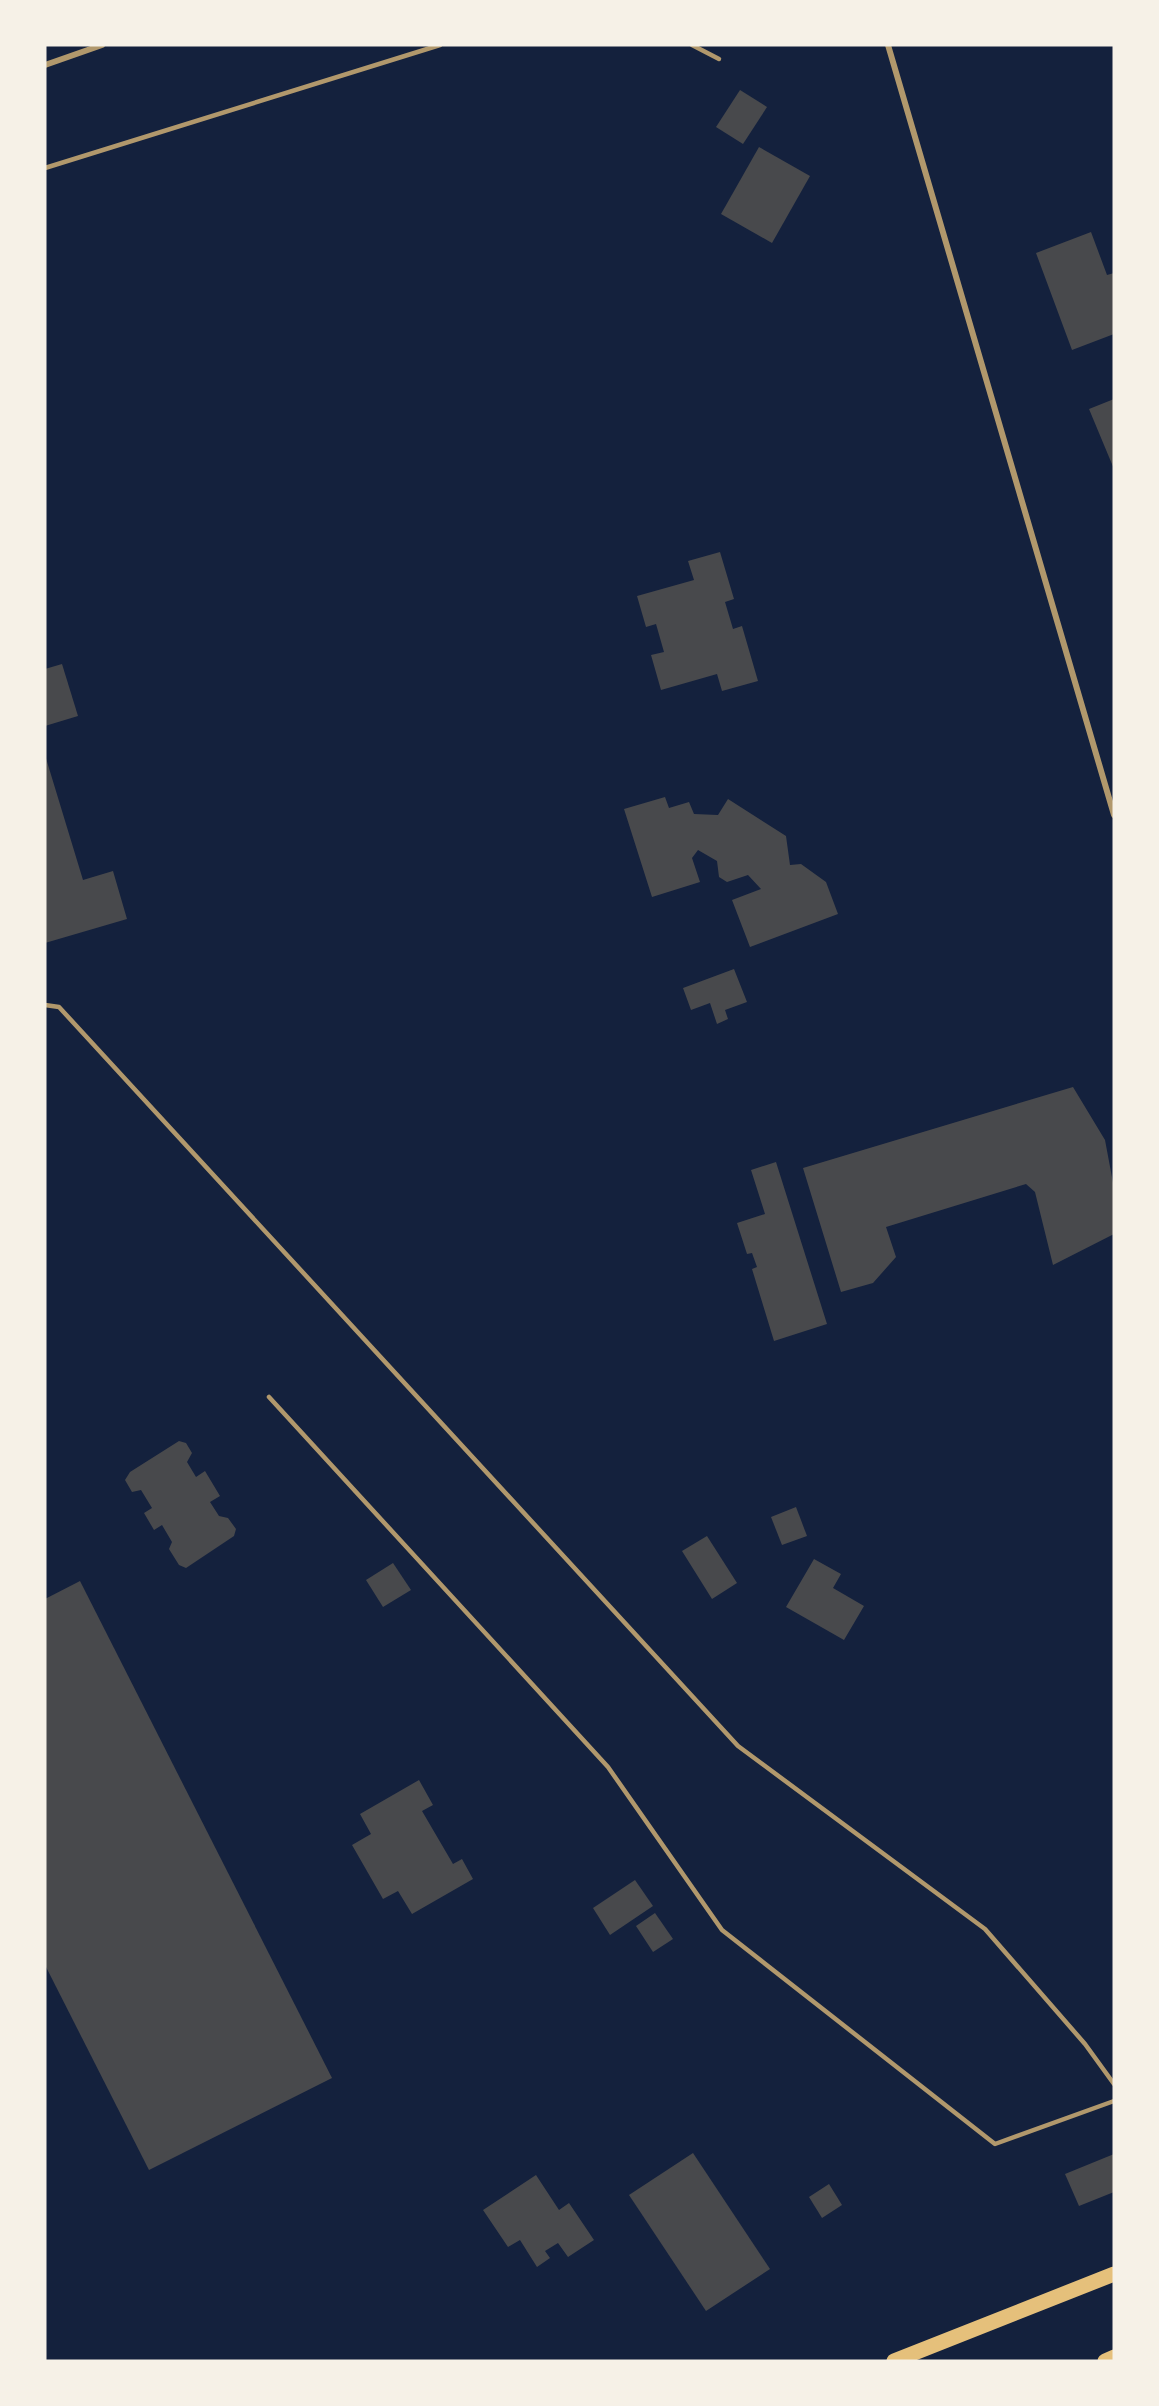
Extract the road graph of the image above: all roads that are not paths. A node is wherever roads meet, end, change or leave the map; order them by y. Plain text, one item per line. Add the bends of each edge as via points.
1 (102, 45) edge
2 (440, 45) edge
3 (692, 45) edge
4 (888, 45) edge
5 (719, 59) dead end
6 (45, 65) edge
7 (45, 168) edge
8 (1114, 815) edge
9 (45, 1005) edge
10 (269, 1397) dead end
11 (1114, 2084) edge
12 (1114, 2101) edge
13 (1114, 2274) edge
14 (1114, 2357) edge
15 (894, 2361) edge
16 (1105, 2361) edge

1 - 6 street
2 - 7 lane
3 - 5 lane
4 - 8 street
9 - 11 lane via 58,1007 738,1746 986,1929 1085,2044
10 - 12 lane via 608,1767 723,1930 995,2144
13 - 15 main road
14 - 16 main road

